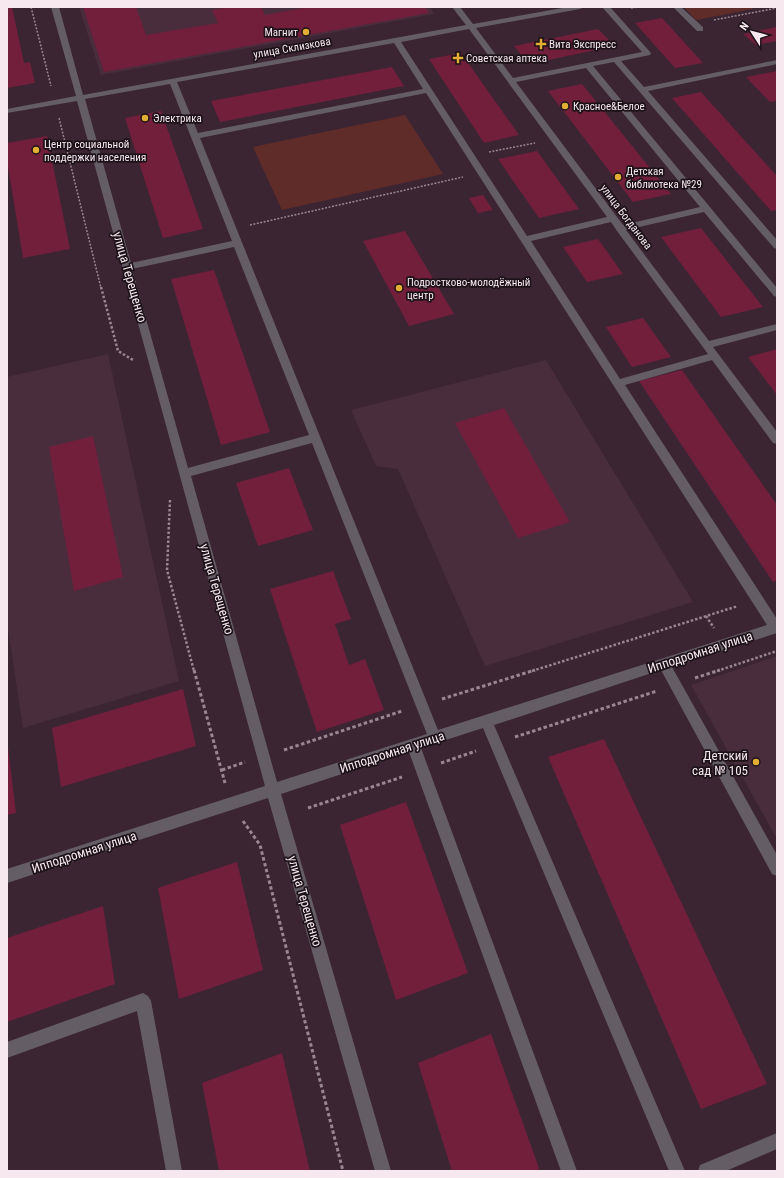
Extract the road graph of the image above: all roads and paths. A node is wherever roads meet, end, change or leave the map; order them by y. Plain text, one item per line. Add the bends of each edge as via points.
1 (31, 7) edge
2 (55, 7) edge
3 (456, 7) edge
4 (577, 7) edge
5 (606, 7) edge
6 (678, 7) edge
7 (759, 7) edge
8 (777, 8) edge
9 (762, 11) junction
10 (697, 26) joint
11 (471, 27) junction
12 (396, 40) junction
13 (616, 59) junction
14 (777, 62) edge
15 (588, 65) junction
16 (173, 81) junction
17 (510, 81) junction
18 (428, 90) junction
19 (642, 90) junction
20 (79, 98) junction
21 (55, 102) junction
22 (7, 111) edge
23 (195, 136) junction
24 (554, 139) junction
25 (471, 155) junction
26 (482, 172) junction
27 (706, 208) junction
28 (613, 219) junction
29 (232, 229) junction
30 (620, 229) junction
31 (525, 239) junction
32 (237, 243) junction
33 (777, 246) edge
34 (127, 267) junction
35 (777, 294) edge
36 (777, 327) edge
37 (707, 345) junction
38 (715, 356) junction
39 (138, 363) dead end
40 (618, 383) junction
41 (315, 438) junction
42 (777, 440) edge
43 (184, 473) junction
44 (170, 499) dead end
45 (757, 600) junction
46 (776, 627) edge
47 (777, 651) edge
48 (664, 664) junction
49 (675, 685) junction
50 (422, 705) junction
51 (486, 721) junction
52 (435, 738) junction
53 (496, 744) junction
54 (413, 745) junction
55 (263, 756) junction
56 (222, 770) junction
57 (422, 770) junction
58 (273, 790) junction
59 (231, 804) junction
60 (308, 808) dead end
61 (777, 870) edge
62 (7, 876) edge
63 (7, 1050) edge
64 (777, 1141) edge
65 (174, 1171) edge
66 (343, 1171) edge
67 (383, 1171) edge
68 (569, 1171) edge
69 (677, 1171) edge
70 (706, 1171) edge

1 - 21 path
2 - 20 street, улица Терещенко
3 - 11 street, улица Богданова
4 - 11 street, улица Склизкова
5 - 13 street via 647,53
6 - 10 street
7 - 9 path
8 - 9 path
9 - 10 path
11 - 12 street, улица Склизкова
11 - 17 street, улица Богданова
12 - 16 street, улица Склизкова
12 - 18 street
13 - 15 street
13 - 19 street
14 - 19 street
15 - 17 street
15 - 27 street
16 - 20 street, улица Склизкова
16 - 23 street
17 - 24 street, улица Богданова
18 - 23 street
18 - 25 street
19 - 33 street
20 - 21 street, улица Склизкова
20 - 34 street, улица Терещенко
21 - 22 street, улица Склизкова
21 - 39 path via 118,350
23 - 29 street
24 - 25 path
24 - 28 street, улица Богданова
25 - 26 street
26 - 29 path
26 - 31 street
27 - 30 street
27 - 35 street
28 - 30 street, улица Богданова
28 - 31 street
29 - 32 street
30 - 37 street, улица Богданова
31 - 40 street
32 - 34 street
32 - 41 street
34 - 43 street, улица Терещенко
36 - 37 street
37 - 38 street, улица Богданова
38 - 40 street
38 - 42 street, улица Богданова
40 - 45 street
41 - 43 street
41 - 50 street
43 - 55 street, улица Терещенко
44 - 56 path via 167,570
45 - 46 street
45 - 50 path
46 - 48 street, Ипподромная улица
47 - 49 path
48 - 49 street
48 - 51 street, Ипподромная улица
49 - 53 path
49 - 61 street
50 - 52 street
50 - 55 path
51 - 52 street, Ипподромная улица
51 - 53 street
52 - 54 street, Ипподромная улица
53 - 57 path
53 - 69 street
54 - 57 street
54 - 58 street, Ипподромная улица
55 - 56 path
55 - 58 street, улица Терещенко
56 - 59 path
57 - 60 path
57 - 68 street
58 - 59 street, Ипподромная улица
58 - 67 street, улица Терещенко
59 - 62 street, Ипподромная улица
59 - 66 path via 260,845
63 - 65 street via 143,1001
64 - 70 street

